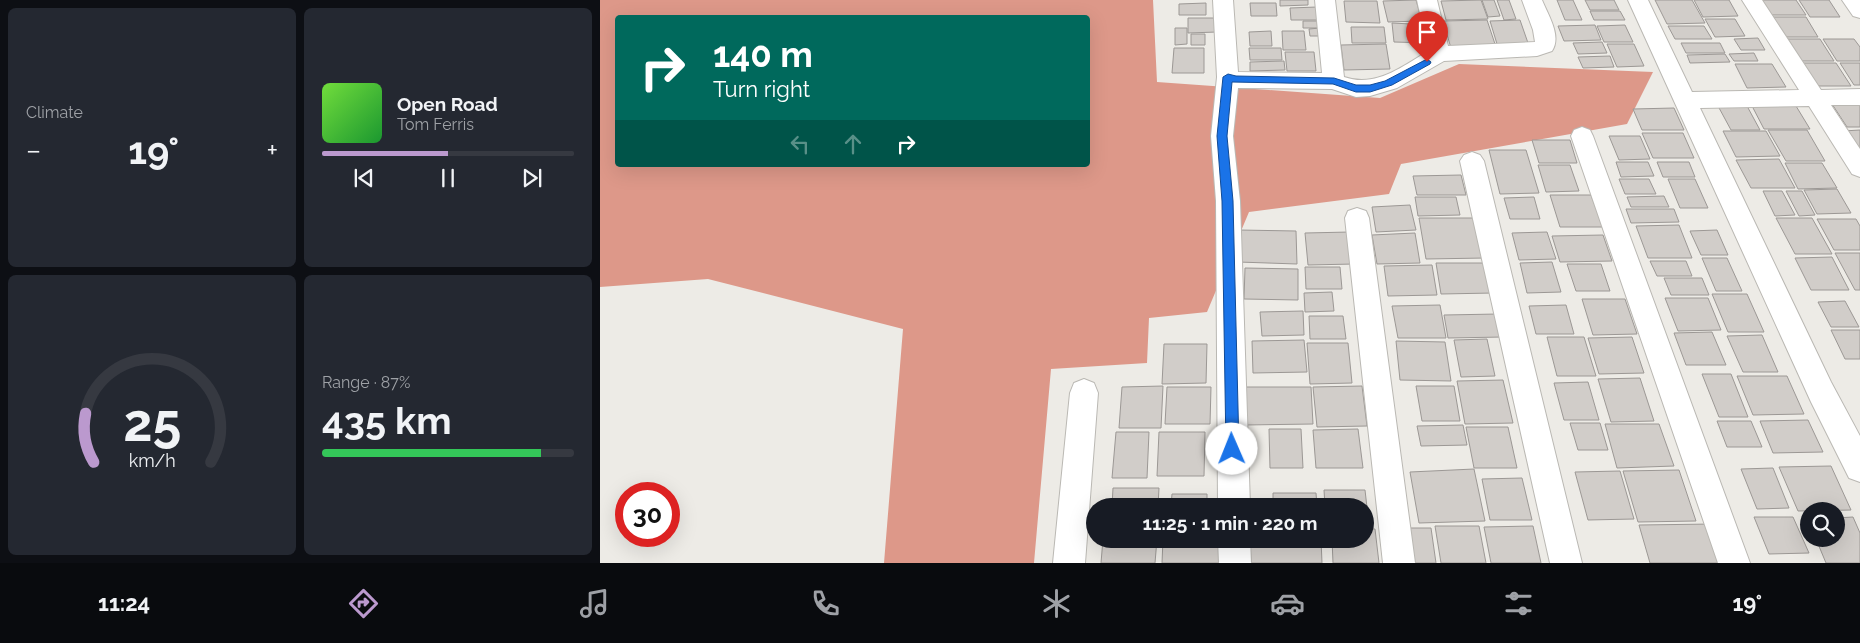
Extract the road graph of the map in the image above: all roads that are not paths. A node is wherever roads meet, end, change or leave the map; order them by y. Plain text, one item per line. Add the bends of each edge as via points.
1 (1224, 0) edge
2 (1325, 0) edge
3 (1427, 0) edge
4 (1532, 0) edge
5 (1638, 0) edge
6 (1752, 0) edge
7 (1852, 0) edge
8 (1860, 11) edge
9 (1439, 54) junction
10 (1229, 78) junction
11 (1334, 81) junction
12 (1860, 97) edge
13 (1816, 98) junction
14 (1684, 100) junction
15 (1582, 136) dead end
16 (1472, 161) dead end
17 (1860, 168) edge
18 (1357, 218) dead end
19 (1084, 394) dead end
20 (1860, 467) edge
21 (1234, 498) edge
22 (1234, 548) edge
23 (1069, 563) edge
24 (1235, 563) edge
25 (1399, 563) edge
26 (1566, 563) edge
27 (1734, 563) edge

1 - 10 street
2 - 11 street
3 - 9 street
4 - 9 street via 1545,34 1545,46
5 - 14 street
6 - 13 street
7 - 8 street
9 - 11 street via 1389,83 1370,88 1356,88
10 - 11 street
10 - 21 street via 1222,136 1228,201
12 - 13 street
13 - 14 street
13 - 17 street
14 - 20 street
15 - 27 street
16 - 26 street
18 - 25 street
19 - 23 street
22 - 24 street

